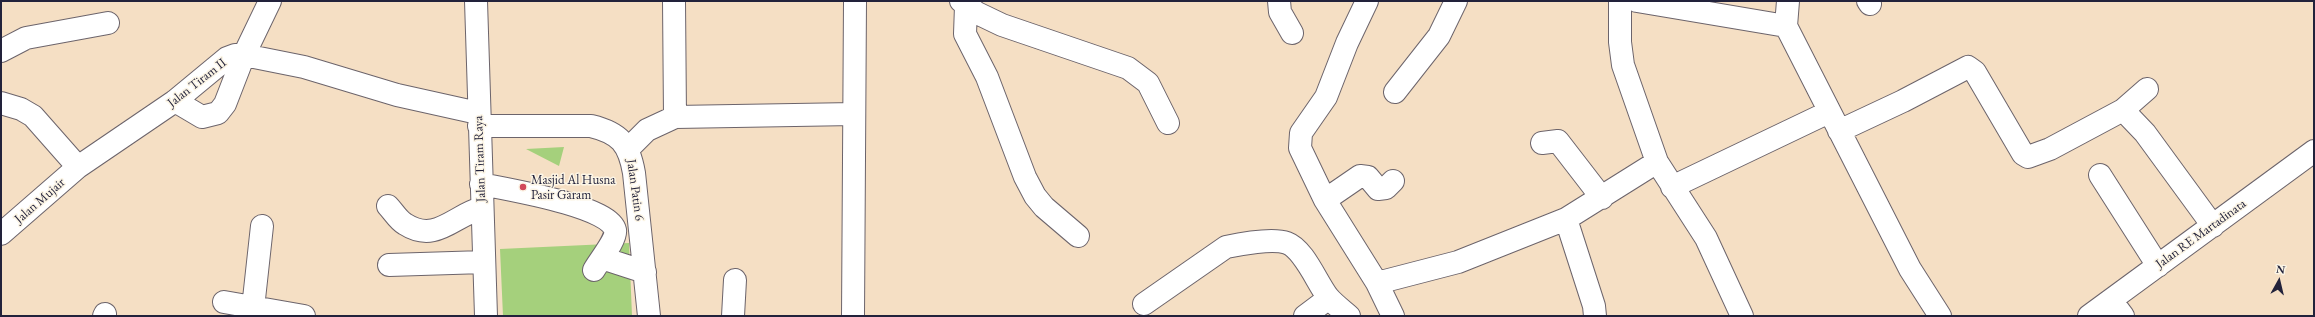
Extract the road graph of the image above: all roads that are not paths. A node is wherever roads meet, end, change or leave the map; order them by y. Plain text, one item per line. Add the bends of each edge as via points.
1 (270, 1) edge
2 (476, 1) edge
3 (674, 1) edge
4 (855, 1) edge
5 (1279, 1) edge
6 (1367, 1) edge
7 (1456, 1) edge
8 (1620, 1) edge
9 (1637, 1) edge
10 (1788, 1) edge
11 (963, 4) edge
12 (108, 23) dead end
13 (1786, 26) junction
14 (1292, 33) dead end
15 (1, 51) edge
16 (244, 55) junction
17 (2147, 89) dead end
18 (1395, 92) dead end
19 (175, 101) junction
20 (1, 103) edge
21 (2122, 110) junction
22 (854, 114) junction
23 (675, 117) junction
24 (478, 119) junction
25 (1834, 121) junction
26 (1168, 123) dead end
27 (607, 130) junction
28 (647, 130) junction
29 (1542, 143) dead end
30 (628, 149) junction
31 (2314, 151) edge
32 (1657, 162) junction
33 (78, 167) junction
34 (2100, 175) dead end
35 (1393, 181) dead end
36 (481, 184) junction
37 (1672, 187) junction
38 (1602, 198) junction
39 (1325, 200) junction
40 (388, 206) dead end
41 (482, 208) junction
42 (1566, 219) junction
43 (262, 226) dead end
44 (2213, 226) junction
45 (1, 234) edge
46 (1078, 236) dead end
47 (484, 262) junction
48 (389, 265) dead end
49 (2158, 266) junction
50 (645, 272) junction
51 (735, 280) dead end
52 (1377, 283) junction
53 (1329, 298) junction
54 (224, 302) dead end
55 (1144, 304) dead end
56 (253, 308) junction
57 (2117, 308) edge
58 (304, 316) edge
59 (486, 316) edge
60 (649, 316) edge
61 (733, 316) edge
62 (853, 316) edge
63 (1305, 316) edge
64 (1349, 316) edge
65 (1393, 316) edge
66 (1595, 316) edge
67 (1742, 316) edge
68 (1940, 316) edge
69 (2089, 316) edge

1 - 16 street
2 - 24 street, Jalan Tiram Raya
3 - 23 street
4 - 22 street
5 - 14 street via 1280,12
6 - 39 street via 1326,97 1300,133 1300,148
7 - 18 street via 1439,36
8 - 32 street via 1623,66
9 - 13 street
10 - 13 street
11 - 26 street via 1002,25 1128,68 1148,84
11 - 46 street via 965,34 988,77 1025,177 1044,207
12 - 15 street via 26,38
13 - 25 street
16 - 19 street, Jalan Tiram II via 227,58
16 - 19 street via 225,104 218,113 202,117
16 - 24 street, Jalan Tiram II via 304,67
17 - 21 street
19 - 33 street, Jalan Tiram II
20 - 33 street via 21,108 33,116
21 - 25 street via 2050,149 2028,157 2023,154 1975,72 1968,67 1903,101
21 - 44 street via 2146,133
22 - 23 street
22 - 62 street
23 - 28 street
24 - 27 street, Jalan Patin 6 via 591,126
24 - 36 street, Jalan Tiram Raya
25 - 37 street
25 - 68 street via 1910,269
27 - 28 street
27 - 30 street, Jalan Patin 6 via 619,138
28 - 30 street
29 - 38 street via 1558,141
30 - 50 street, Jalan Patin 6 via 634,173
31 - 44 street, Jalan RE Martadinata
32 - 37 street
32 - 38 street
33 - 45 street, Jalan Mujair
34 - 49 street
35 - 39 street via 1386,188 1378,189 1368,177 1360,176
36 - 41 street, Jalan Tiram Raya
36 - 50 street via 578,205 611,222 615,236 598,264
37 - 67 street via 1706,238
38 - 42 street
39 - 52 street
40 - 41 street via 404,224 424,231 440,229 470,211
41 - 47 street, Jalan Tiram Raya
42 - 52 street via 1458,262
42 - 66 street
43 - 56 street
44 - 49 street, Jalan RE Martadinata
47 - 48 street
47 - 59 street, Jalan Tiram Raya
49 - 57 street, Jalan RE Martadinata
50 - 60 street, Jalan Patin 6
51 - 61 street
52 - 65 street
53 - 55 street via 1298,251 1288,243 1277,242 1226,247
53 - 63 street
53 - 64 street
54 - 56 street
56 - 58 street
57 - 69 street, Jalan RE Martadinata

